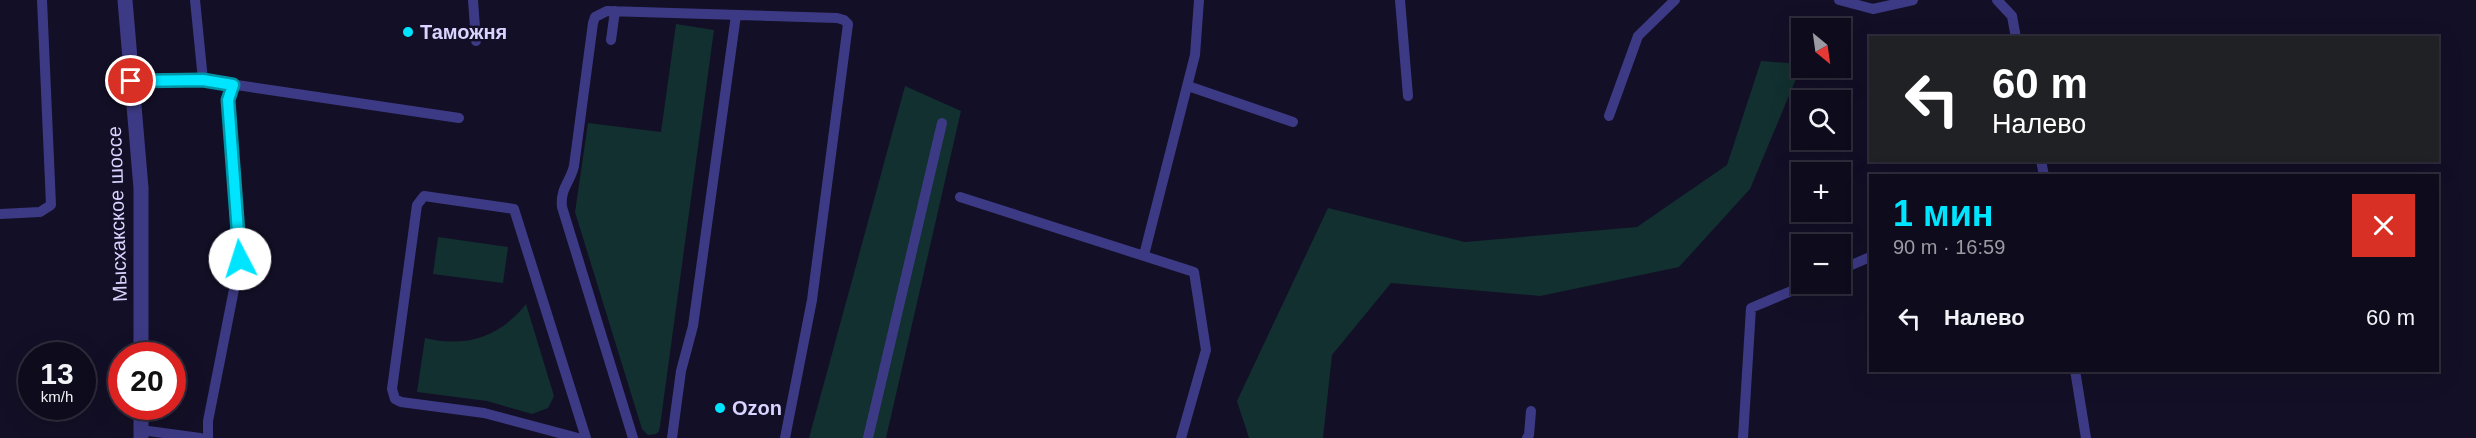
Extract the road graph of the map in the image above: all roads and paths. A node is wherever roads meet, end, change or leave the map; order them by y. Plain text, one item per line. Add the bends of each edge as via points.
1 (42, 0) edge
2 (124, 0) edge
3 (195, 0) edge
4 (473, 0) edge
5 (1199, 0) edge
6 (1400, 0) edge
7 (1675, 0) edge
8 (1839, 0) edge
9 (1913, 0) edge
10 (1997, 0) edge
11 (615, 11) junction
12 (736, 15) junction
13 (2016, 36) edge
14 (611, 40) dead end
15 (476, 41) dead end
16 (203, 80) junction
17 (131, 81) junction
18 (233, 85) junction
19 (1188, 86) junction
20 (1408, 96) dead end
21 (1610, 116) dead end
22 (459, 118) dead end
23 (1293, 122) dead end
24 (942, 123) dead end
25 (960, 197) dead end
26 (0, 214) edge
27 (1144, 255) junction
28 (1869, 257) edge
29 (1851, 265) edge
30 (1791, 291) edge
31 (141, 342) edge
32 (2075, 372) edge
33 (1531, 411) dead end
34 (141, 434) edge
35 (200, 438) edge
36 (208, 438) edge
37 (578, 438) edge
38 (586, 438) edge
39 (633, 438) edge
40 (672, 438) edge
41 (785, 438) edge
42 (868, 438) edge
43 (1181, 438) edge
44 (1527, 438) edge
45 (1743, 438) edge
46 (2086, 438) edge

1 - 26 lane via 51,205 40,212
2 - 17 street, Мысхакское шоссе
3 - 16 lane
4 - 15 lane
5 - 19 lane via 1195,55
6 - 20 lane
7 - 21 lane via 1638,36
8 - 9 lane via 1873,9
10 - 13 lane via 2012,16
11 - 12 lane
11 - 14 lane
11 - 39 lane via 600,13 593,23 574,166 561,195
12 - 40 lane via 693,326 681,371
12 - 41 lane via 837,18 848,24 812,300
16 - 17 lane
16 - 18 lane
17 - 31 street, Мысхакское шоссе via 141,188
18 - 22 lane
18 - 36 lane via 228,100 240,259
19 - 23 lane
19 - 27 lane
24 - 42 lane
25 - 27 lane
27 - 43 lane via 1194,272 1206,350
28 - 29 lane
30 - 45 lane via 1751,308
32 - 46 lane
33 - 44 lane
34 - 35 lane
37 - 38 lane via 484,413 395,399 392,390 417,205 424,196 514,209

